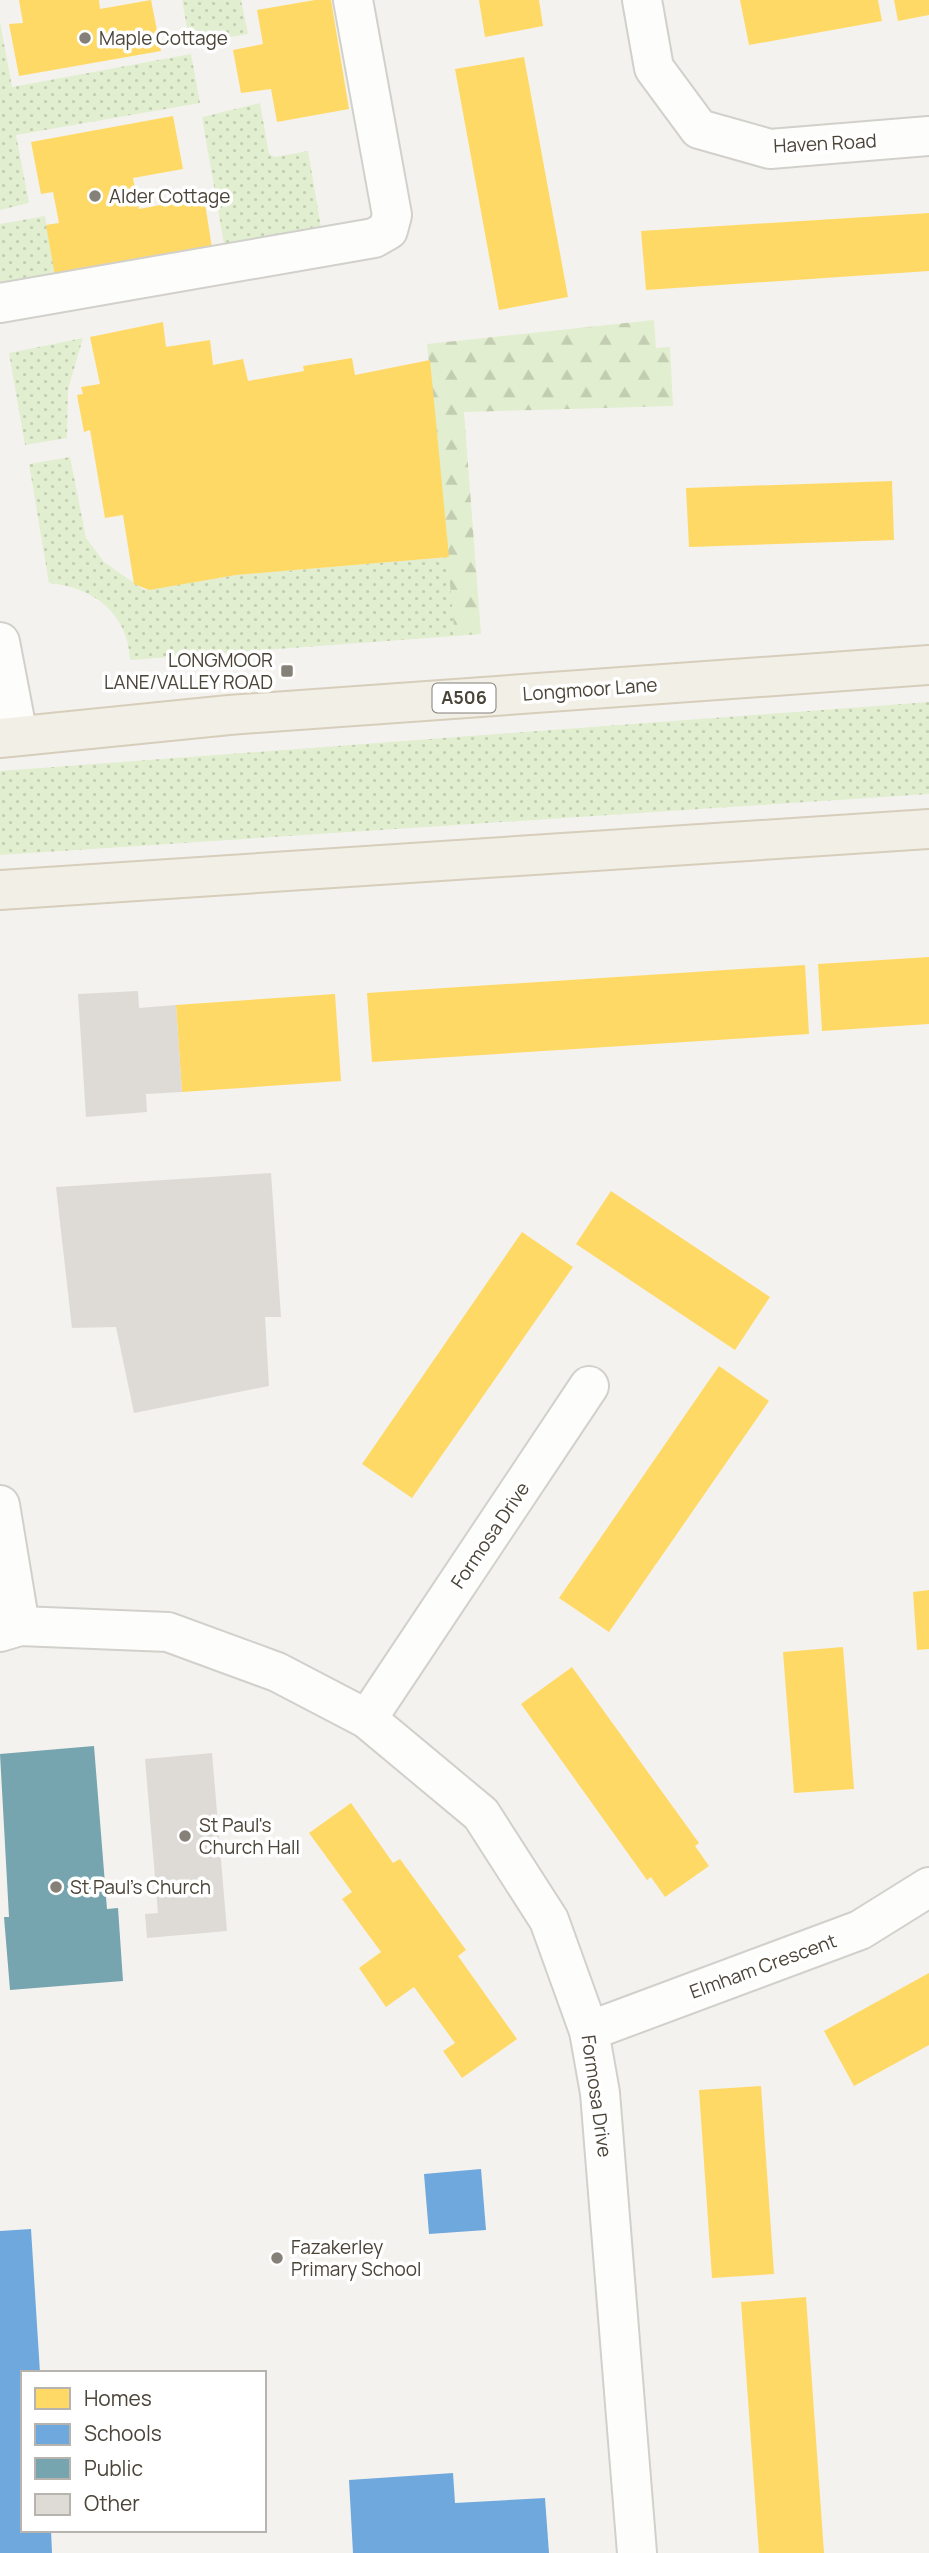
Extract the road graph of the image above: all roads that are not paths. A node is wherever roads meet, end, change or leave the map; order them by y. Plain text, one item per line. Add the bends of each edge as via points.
1 (353, 0) edge
2 (642, 0) edge
3 (929, 136) edge
4 (0, 303) edge
5 (0, 642) edge
6 (929, 665) edge
7 (9, 737) edge
8 (929, 829) edge
9 (0, 890) edge
10 (589, 1386) dead end
11 (0, 1505) edge
12 (10, 1629) edge
13 (367, 1719) junction
14 (929, 1887) edge
15 (589, 2031) junction
16 (637, 2553) edge

1 - 4 street via 392,215 388,230 374,238
2 - 3 street, Haven Road via 654,68 699,129 770,149
5 - 7 street
6 - 7 main road, Longmoor Lane / A506 via 229,715
8 - 9 main road
10 - 13 street, Formosa Drive
11 - 12 street, Formosa Drive
12 - 13 street, Formosa Drive via 168,1632 277,1672
13 - 15 street, Formosa Drive via 481,1814 549,1920
14 - 15 street, Elmham Crescent via 860,1930
15 - 16 street, Formosa Drive via 600,2093

